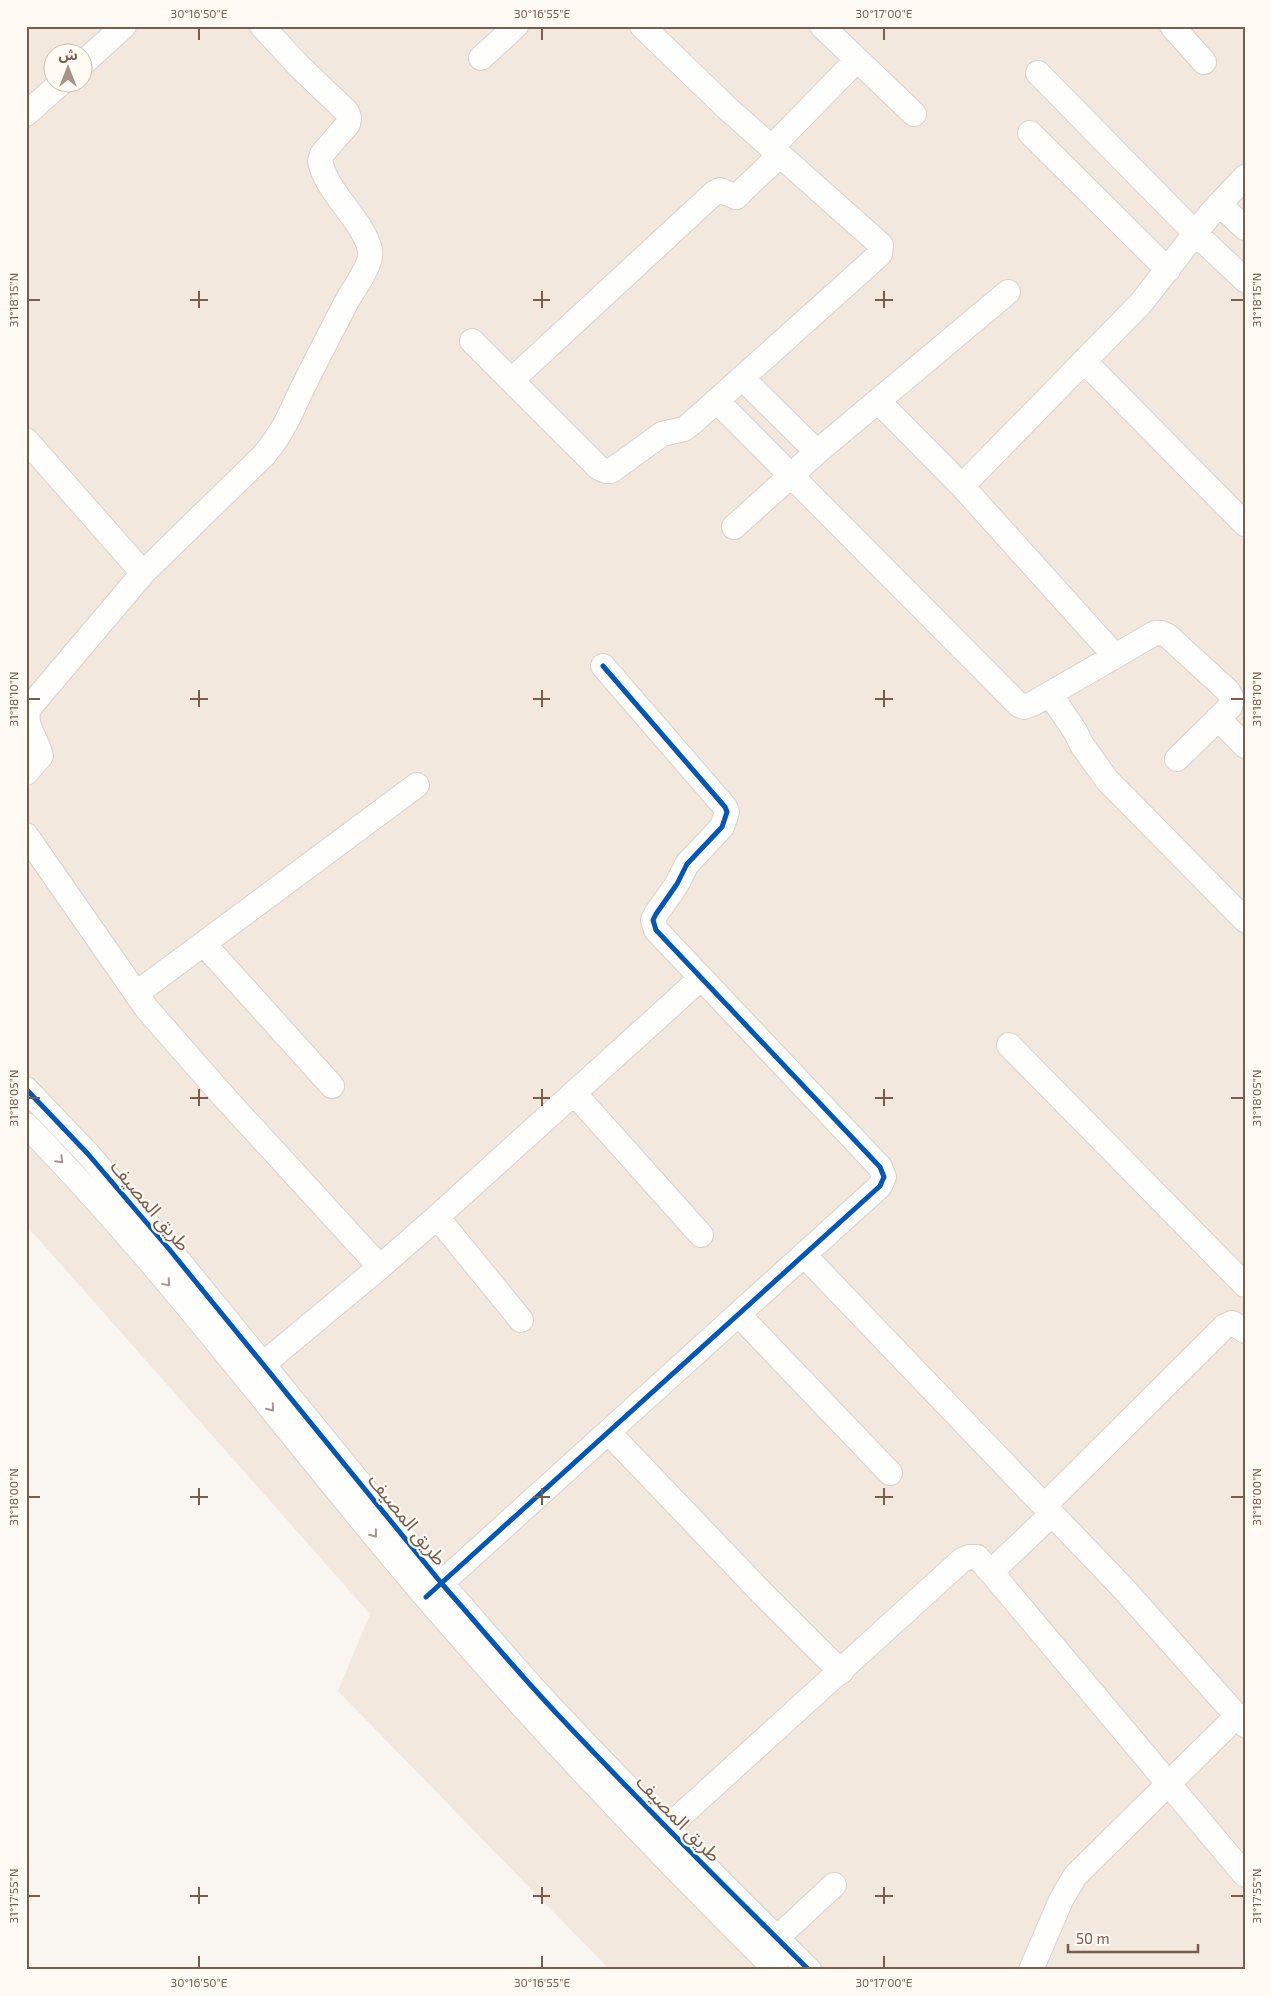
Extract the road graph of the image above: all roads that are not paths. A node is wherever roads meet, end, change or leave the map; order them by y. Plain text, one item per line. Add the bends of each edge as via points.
1 (124, 26) edge
2 (262, 26) edge
3 (516, 26) edge
4 (642, 26) edge
5 (822, 26) edge
6 (1172, 26) edge
7 (92, 55) edge
8 (481, 58) dead end
9 (857, 60) junction
10 (1204, 62) dead end
11 (1038, 73) dead end
12 (51, 92) edge
13 (26, 114) edge
14 (914, 114) dead end
15 (1030, 133) dead end
16 (775, 151) junction
17 (1245, 177) edge
18 (1219, 204) junction
19 (1245, 228) edge
20 (1195, 233) junction
21 (1168, 270) junction
22 (1245, 280) edge
23 (1008, 292) dead end
24 (472, 341) dead end
25 (1084, 361) junction
26 (742, 378) junction
27 (512, 380) junction
28 (717, 401) junction
29 (878, 401) junction
30 (26, 440) edge
31 (817, 452) junction
32 (791, 475) junction
33 (962, 486) junction
34 (1245, 524) edge
35 (734, 527) dead end
36 (143, 573) junction
37 (1115, 656) junction
38 (603, 666) dead end
39 (1050, 694) junction
40 (1218, 718) junction
41 (1245, 746) edge
42 (1177, 759) dead end
43 (26, 773) edge
44 (417, 785) dead end
45 (26, 835) edge
46 (1245, 920) edge
47 (204, 944) junction
48 (700, 979) junction
49 (137, 993) junction
50 (1009, 1045) dead end
51 (332, 1086) dead end
52 (26, 1089) edge
53 (574, 1093) junction
54 (26, 1125) edge
55 (437, 1217) junction
56 (701, 1235) dead end
57 (804, 1255) junction
58 (380, 1267) junction
59 (1245, 1285) edge
60 (739, 1315) junction
61 (521, 1320) dead end
62 (1245, 1331) edge
63 (262, 1365) junction
64 (609, 1433) junction
65 (890, 1473) dead end
66 (1048, 1510) junction
67 (991, 1572) junction
68 (434, 1591) junction
69 (841, 1672) junction
70 (1241, 1720) edge
71 (1168, 1783) junction
72 (667, 1828) junction
73 (1245, 1875) edge
74 (834, 1885) dead end
75 (777, 1938) junction
76 (776, 1970) edge
77 (809, 1970) edge
78 (1031, 1970) edge

1 - 7 street
2 - 36 street via 347,112 348,124 322,154 320,161 326,178 364,235 371,253 365,271 277,440
3 - 8 street
4 - 16 street
5 - 9 street
6 - 10 street
9 - 14 street
9 - 16 street
11 - 20 street
12 - 13 street
15 - 21 street
16 - 26 street via 881,245 882,250
16 - 27 street via 736,197 720,190 714,193
17 - 18 street
18 - 19 street
18 - 20 street
20 - 21 street
20 - 22 street
21 - 25 street via 1141,303
23 - 29 street
24 - 27 street
25 - 33 street
25 - 34 street
26 - 28 street
26 - 31 street
27 - 28 street via 606,471 611,471 662,434 684,429
28 - 32 street
29 - 31 street
29 - 33 street
30 - 36 street
31 - 32 street
32 - 35 street
32 - 39 street via 1019,705 1028,706
33 - 37 street
36 - 43 street via 29,708 27,723 41,756
37 - 39 street
37 - 40 street via 1155,633 1165,634 1231,695 1230,707
38 - 48 street via 727,812 722,827 686,864 653,920 656,930
39 - 46 street via 1107,780
40 - 41 street
40 - 42 street
44 - 47 street
45 - 49 street
47 - 49 street
47 - 51 street
48 - 53 street
48 - 57 street via 883,1172 880,1186
49 - 58 street via 147,1009 218,1090
50 - 59 street
52 - 63 street, طريق المصيف via 88,1154
53 - 55 street
53 - 56 street
54 -> 68 street, طريق المصيف via 69,1169
55 - 58 street
55 - 61 street
57 - 60 street
57 - 66 street
58 - 63 street
60 - 64 street
60 - 65 street
62 - 66 street via 1232,1323 1225,1326
63 - 68 street, طريق المصيف
64 - 68 street
64 - 69 street
66 - 67 street
66 - 70 street
67 - 69 street via 977,1557 962,1560
67 - 71 street
68 - 72 street, طريق المصيف
68 - 76 street, طريق المصيف via 650,1845
69 - 72 street
70 - 71 street
71 - 73 street
71 - 78 street via 1075,1876 1061,1900
72 - 75 street, طريق المصيف
74 - 75 street
75 - 77 street, طريق المصيف

